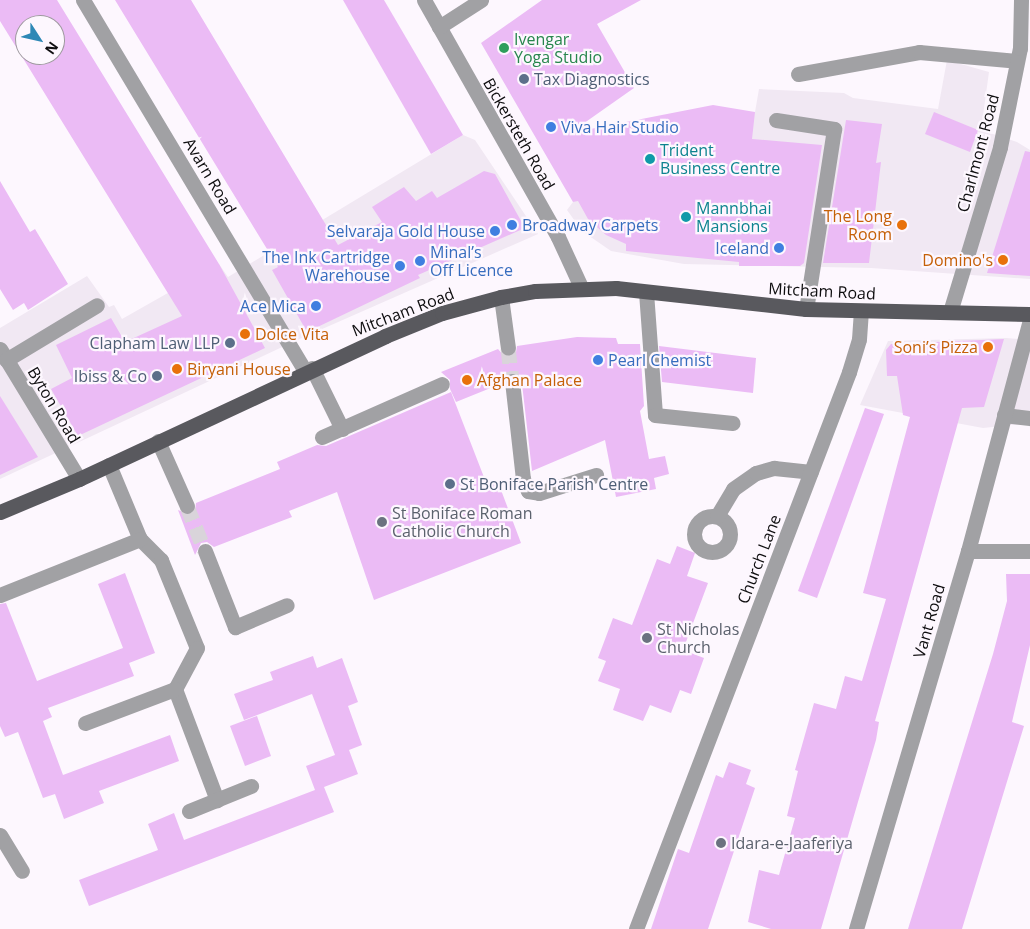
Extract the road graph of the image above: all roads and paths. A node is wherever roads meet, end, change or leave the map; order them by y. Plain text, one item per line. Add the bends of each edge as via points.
1 (83, 0) edge
2 (424, 0) edge
3 (481, 0) edge
4 (1021, 0) edge
5 (439, 27) junction
6 (1017, 61) junction
7 (798, 74) dead end
8 (776, 120) dead end
9 (581, 287) junction
10 (646, 292) junction
11 (501, 297) junction
12 (97, 305) dead end
13 (806, 309) junction
14 (861, 311) junction
15 (950, 312) junction
16 (1030, 314) edge
17 (1030, 320) edge
18 (508, 348) tunnel mouth
19 (3, 355) edge
20 (309, 370) junction
21 (512, 381) tunnel mouth
22 (442, 384) dead end
23 (1004, 415) junction
24 (1030, 418) edge
25 (733, 423) dead end
26 (342, 428) junction
27 (322, 437) dead end
28 (158, 441) junction
29 (109, 465) junction
30 (811, 472) junction
31 (596, 475) dead end
32 (79, 479) junction
33 (187, 506) tunnel mouth
34 (0, 512) edge
35 (717, 516) dead end
36 (140, 539) junction
37 (205, 550) tunnel mouth
38 (968, 551) junction
39 (1030, 552) edge
40 (0, 595) edge
41 (287, 605) dead end
42 (175, 689) junction
43 (85, 723) dead end
44 (252, 786) dead end
45 (217, 800) junction
46 (188, 811) dead end
47 (0, 835) edge
48 (22, 871) dead end
49 (636, 929) edge
50 (856, 929) edge

1 - 20 street, Avarn Road
2 - 5 street, Bickersteth Road
3 - 5 street
4 - 6 street, Charlmont Road
5 - 9 street, Bickersteth Road via 558,237
6 - 7 street via 919,52
6 - 15 street, Charlmont Road via 1000,148
8 - 13 street via 834,129
9 - 10 main road, Mitcham Road
9 - 11 main road, Mitcham Road
10 - 13 main road, Mitcham Road
10 - 25 street via 655,415
11 - 18 street
11 - 20 main road, Mitcham Road via 442,313
12 - 19 street
13 - 14 main road, Mitcham Road
14 - 15 main road, Mitcham Road
14 - 30 street, Church Lane via 849,372
15 - 16 main road, Mitcham Road
17 - 23 street, Vant Road
19 - 32 street, Byton Road
20 - 26 street, Avarn Road
20 - 28 main road, Mitcham Road
21 - 31 street via 523,479 528,491 539,493
22 - 26 street
23 - 24 street
23 - 38 street, Vant Road
26 - 27 street
28 - 29 main road, Mitcham Road
28 - 33 street
29 - 32 main road, Mitcham Road
29 - 36 street
30 - 35 street via 774,468 756,473 733,489
30 - 49 street, Church Lane
32 - 34 main road, Mitcham Road
36 - 40 street
36 - 42 street via 162,560 197,648
37 - 41 street via 235,627
38 - 39 street
38 - 50 street, Vant Road
42 - 43 street
42 - 45 street
44 - 45 street
45 - 46 street
47 - 48 street

